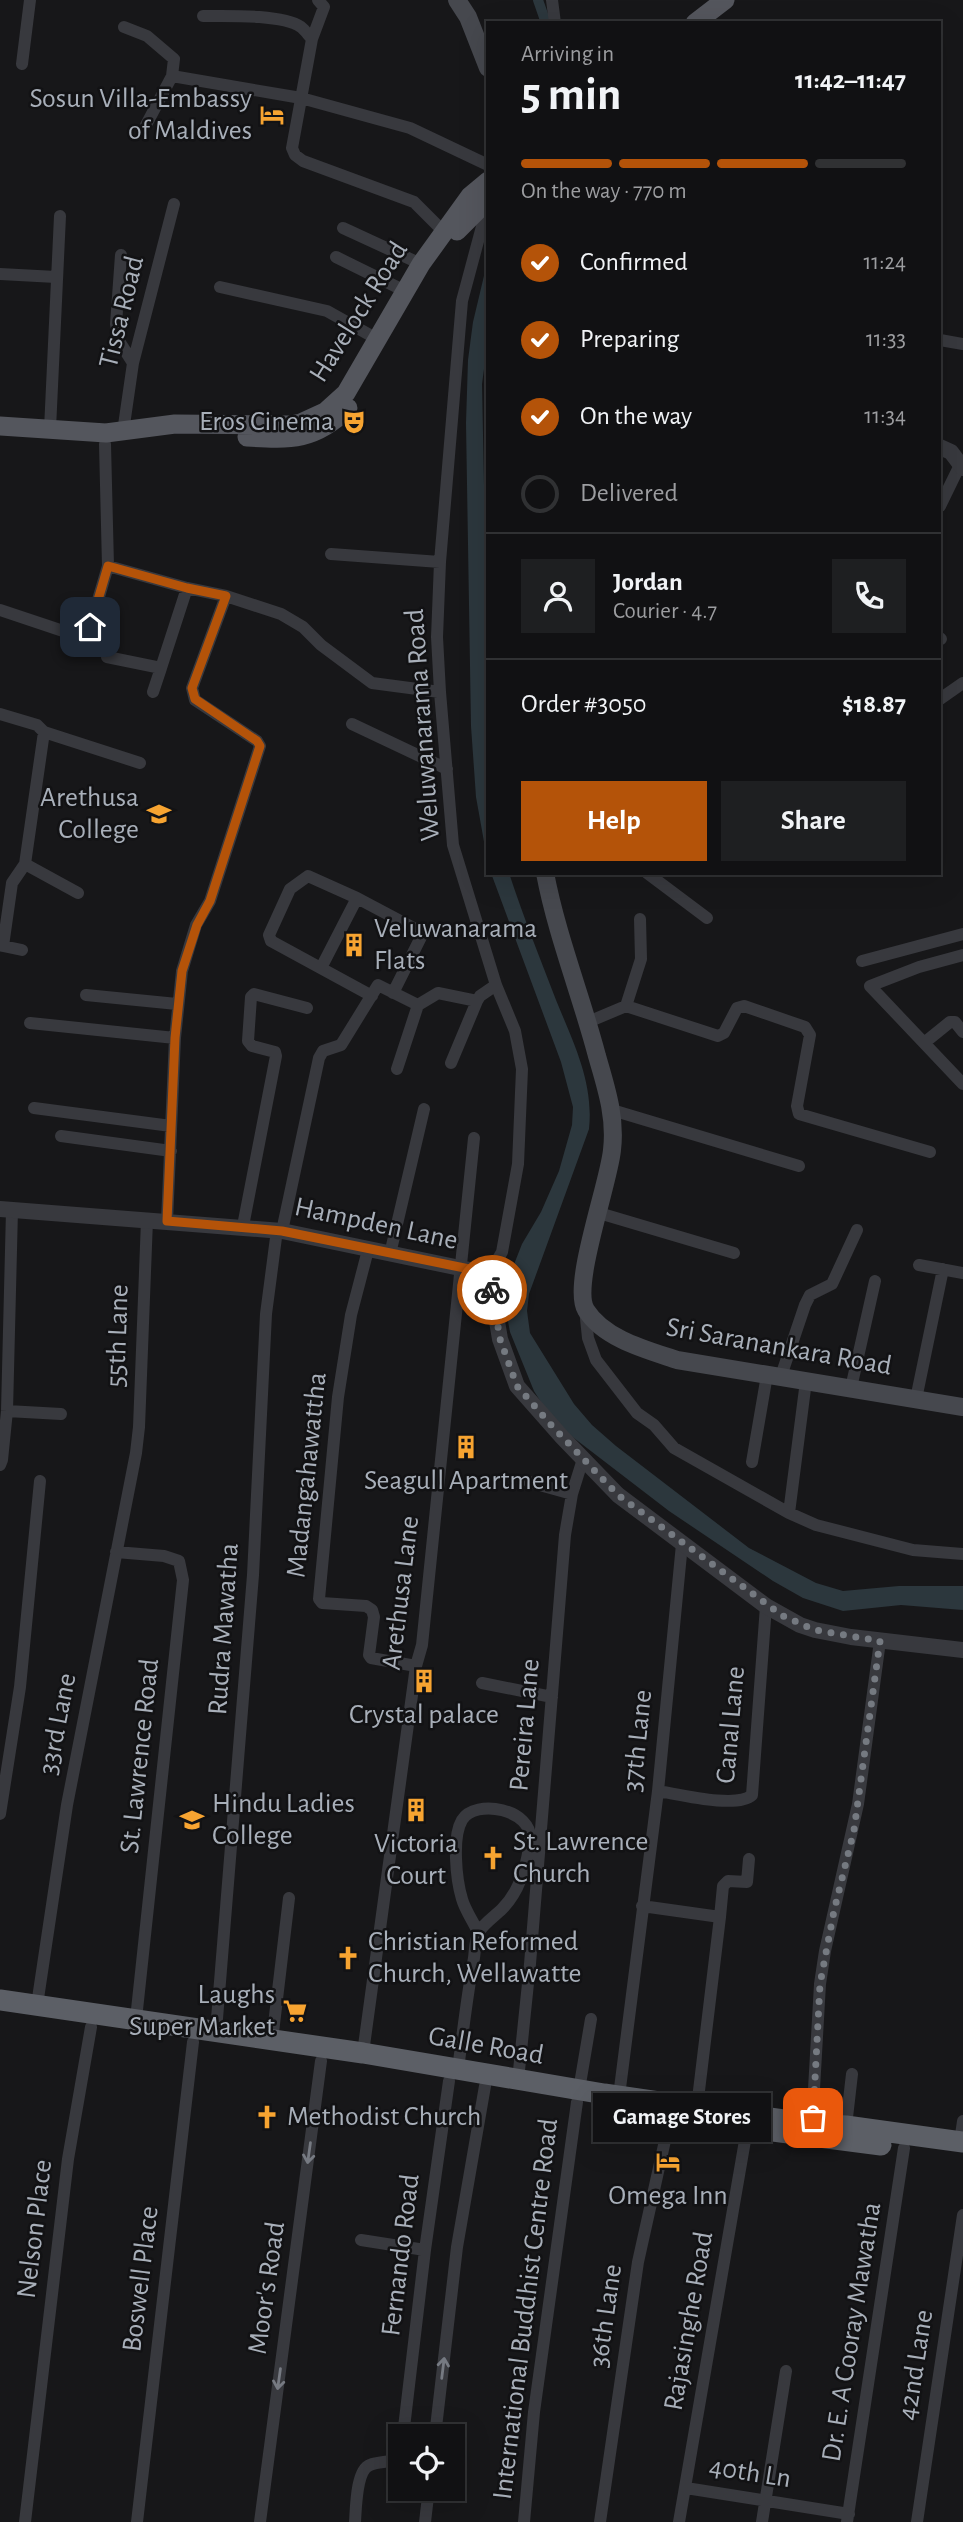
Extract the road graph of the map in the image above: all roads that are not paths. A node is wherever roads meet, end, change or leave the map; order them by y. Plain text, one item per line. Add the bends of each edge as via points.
1 (30, 0) edge
2 (318, 0) edge
3 (457, 0) edge
4 (552, 0) edge
5 (725, 0) edge
6 (202, 16) dead end
7 (555, 21) edge
8 (698, 21) edge
9 (124, 27) dead end
10 (312, 39) junction
11 (486, 63) edge
12 (22, 64) dead end
13 (172, 76) junction
14 (301, 99) junction
15 (146, 125) dead end
16 (486, 164) edge
17 (486, 183) edge
18 (174, 204) dead end
19 (486, 204) edge
20 (486, 210) edge
21 (60, 216) dead end
22 (343, 228) dead end
23 (443, 231) junction
24 (121, 255) dead end
25 (336, 257) dead end
26 (421, 264) junction
27 (0, 274) edge
28 (56, 277) junction
29 (220, 287) dead end
30 (405, 291) junction
31 (377, 339) junction
32 (941, 340) edge
33 (963, 344) edge
34 (133, 363) junction
35 (0, 426) edge
36 (50, 429) junction
37 (123, 432) junction
38 (0, 438) edge
39 (105, 444) junction
40 (941, 447) edge
41 (962, 467) edge
42 (941, 504) edge
43 (331, 554) dead end
44 (440, 562) junction
45 (108, 566) junction
46 (187, 588) junction
47 (226, 596) junction
48 (0, 610) edge
49 (107, 657) dead end
50 (161, 668) junction
51 (963, 683) edge
52 (153, 692) dead end
53 (440, 692) junction
54 (941, 698) edge
55 (0, 714) edge
56 (352, 724) dead end
57 (44, 732) junction
58 (140, 763) dead end
59 (447, 769) junction
60 (25, 864) junction
61 (545, 875) edge
62 (650, 875) edge
63 (6, 883) edge
64 (78, 893) dead end
65 (357, 898) junction
66 (707, 918) dead end
67 (640, 919) dead end
68 (963, 934) edge
69 (22, 950) dead end
70 (963, 955) edge
71 (862, 961) dead end
72 (321, 968) junction
73 (496, 985) junction
74 (393, 993) junction
75 (86, 995) dead end
76 (372, 996) junction
77 (477, 1001) junction
78 (177, 1004) junction
79 (418, 1005) junction
80 (626, 1006) junction
81 (307, 1007) dead end
82 (588, 1022) junction
83 (30, 1023) dead end
84 (963, 1032) edge
85 (175, 1038) junction
86 (924, 1043) junction
87 (451, 1063) dead end
88 (397, 1069) dead end
89 (963, 1084) edge
90 (34, 1108) dead end
91 (424, 1109) dead end
92 (612, 1110) junction
93 (171, 1126) junction
94 (61, 1136) dead end
95 (474, 1138) dead end
96 (171, 1151) junction
97 (930, 1152) dead end
98 (799, 1166) dead end
99 (6, 1210) edge
100 (599, 1213) junction
101 (147, 1220) junction
102 (167, 1221) junction
103 (243, 1226) junction
104 (280, 1230) junction
105 (858, 1230) dead end
106 (368, 1250) junction
107 (734, 1253) dead end
108 (390, 1254) junction
109 (919, 1265) dead end
110 (459, 1268) junction
111 (943, 1269) junction
112 (489, 1273) junction
113 (963, 1273) edge
114 (875, 1281) dead end
115 (585, 1309) junction
116 (774, 1375) junction
117 (806, 1381) junction
118 (851, 1388) junction
119 (916, 1399) junction
120 (963, 1407) edge
121 (7, 1411) junction
122 (61, 1414) dead end
123 (136, 1453) joint
124 (583, 1459) junction
125 (752, 1462) dead end
126 (0, 1465) edge
127 (40, 1481) dead end
128 (529, 1482) dead end
129 (572, 1494) junction
130 (789, 1513) junction
131 (682, 1544) junction
132 (116, 1552) junction
133 (963, 1555) edge
134 (766, 1606) junction
135 (880, 1641) junction
136 (963, 1650) edge
137 (416, 1666) junction
138 (482, 1683) dead end
139 (552, 1697) junction
140 (658, 1791) junction
141 (0, 1814) edge
142 (749, 1859) dead end
143 (289, 1898) dead end
144 (642, 1906) junction
145 (720, 1917) junction
146 (478, 1932) junction
147 (0, 2000) edge
148 (37, 2005) junction
149 (0, 2013) edge
150 (136, 2019) junction
151 (591, 2019) dead end
152 (91, 2027) junction
153 (216, 2031) junction
154 (272, 2040) junction
155 (194, 2042) junction
156 (363, 2053) junction
157 (321, 2061) junction
158 (416, 2069) junction
159 (852, 2074) dead end
160 (454, 2075) junction
161 (517, 2080) junction
162 (485, 2086) junction
163 (578, 2096) junction
164 (618, 2096) junction
165 (697, 2107) junction
166 (670, 2118) junction
167 (812, 2124) junction
168 (846, 2126) junction
169 (747, 2129) junction
170 (962, 2140) edge
171 (904, 2148) junction
172 (963, 2215) edge
173 (361, 2239) dead end
174 (425, 2250) junction
175 (786, 2371) dead end
176 (404, 2424) edge
177 (436, 2424) edge
178 (388, 2462) edge
179 (686, 2488) junction
180 (765, 2500) junction
181 (427, 2501) edge
182 (848, 2518) edge
183 (25, 2522) edge
184 (136, 2522) edge
185 (260, 2522) edge
186 (355, 2522) edge
187 (425, 2522) edge
188 (524, 2522) edge
189 (600, 2522) edge
190 (679, 2522) edge
191 (762, 2522) edge
192 (917, 2522) edge

1 - 12 street
2 - 10 street via 324,7
3 - 11 main road
4 - 7 street
5 - 8 main road
6 - 10 street via 275,20 301,26
9 - 13 street via 148,36 169,53 174,59
10 - 14 street
13 - 14 street
13 - 15 street
14 - 16 street via 410,128
14 - 23 street via 292,148 295,155 414,202
17 - 23 main road, Havelock Road
18 - 34 street, Tissa Road
19 - 39 main road, Havelock Road via 453,237 430,270 355,401 323,429 290,439 206,435
20 - 44 street, Weluwanarama Road via 462,301
21 - 28 street
22 - 26 street
23 - 26 main road, Havelock Road
24 - 34 street via 116,324
25 - 30 street
26 - 30 main road, Havelock Road
27 - 28 street
28 - 36 street
29 - 31 street via 327,312
30 - 31 main road, Havelock Road
31 - 37 main road, Havelock Road via 346,393 325,412 301,423 175,424
32 - 33 street
34 - 37 street, Tissa Road
35 - 36 main road, Havelock Road
36 - 37 main road, Havelock Road
38 - 39 main road, Havelock Road
39 - 45 street
40 - 41 street
41 - 42 street
43 - 44 street
44 - 53 street, Weluwanarama Road
45 - 46 street
45 - 48 street via 90,627 78,636
46 - 47 street
46 - 50 street
47 - 53 street via 292,620 372,683
47 - 78 street via 192,688 195,699 260,746 210,901 182,971
49 - 50 street
50 - 52 street
51 - 54 street
53 - 59 street, Weluwanarama Road
55 - 57 street via 37,725
56 - 59 street
57 - 58 street
57 - 60 street
59 - 73 street, Weluwanarama Road via 453,845
60 - 63 street
60 - 64 street
61 - 82 main road via 553,915
62 - 66 street
63 - 69 street via 3,946
65 - 72 street
65 - 72 street via 308,876 290,889 268,935 271,941
65 - 74 street via 423,933
67 - 80 street via 642,959
68 - 71 street
70 - 86 street via 870,986
72 - 76 street
73 - 77 street
73 - 112 street, Weluwanarama Road via 515,1031 522,1069 518,1164 502,1252
74 - 76 street via 378,985
74 - 79 street
75 - 78 street
76 - 104 street, Rudra Mawatha via 341,1045 323,1051 319,1058
77 - 79 street via 438,993
77 - 87 street
78 - 85 street
79 - 88 street
80 - 82 street
80 - 97 street via 718,1036 737,1008 744,1006 805,1027 810,1035 799,1114
81 - 103 street via 251,997 248,1041 276,1056
82 - 92 main road
83 - 85 street
84 - 86 street via 950,1022
85 - 93 street
86 - 89 street
90 - 93 street
91 - 108 street
92 - 98 street
92 - 100 main road via 613,1149
93 - 96 street
94 - 96 street
95 - 110 street, Arethusa Lane
96 - 102 street
99 - 101 street, Hampden Lane
99 - 121 street
100 - 107 street
100 - 115 main road via 582,1289
101 - 102 street, Hampden Lane
101 - 123 street, 55th Lane
102 - 103 street, Hampden Lane
103 - 104 street, Hampden Lane
104 - 106 street, Hampden Lane
104 - 153 street, Rudra Mawatha via 266,1314 253,1575
105 - 116 street via 832,1284 810,1295
106 - 108 street, Hampden Lane
106 - 137 street, Madangahawattha via 351,1315 338,1397 319,1599 372,1610 371,1658
108 - 110 street, Hampden Lane
109 - 111 street
110 - 112 street, Hampden Lane
110 - 137 street, Arethusa Lane via 422,1645
111 - 113 street
111 - 119 street
112 - 124 street via 500,1339 517,1386
114 - 118 street
115 - 116 main road, Sri Saranankara Road via 604,1329 639,1347 677,1360
115 - 130 street via 596,1360 637,1413 674,1448
116 - 117 main road, Sri Saranankara Road
116 - 125 street
117 - 118 main road, Sri Saranankara Road
117 - 130 street
118 - 119 main road, Sri Saranankara Road
119 - 120 main road, Sri Saranankara Road
121 - 122 street
121 - 126 street
123 - 132 street, 33rd Lane
124 - 129 street, Pereira Lane
124 - 131 street via 618,1495
127 - 141 street via 20,1687
128 - 129 street
129 - 139 street, Pereira Lane
130 - 133 street via 876,1542
131 - 134 street
131 - 140 street, 37th Lane
132 - 148 street, 33rd Lane via 67,1805
132 - 150 street, St. Lawrence Road via 180,1561 183,1580
134 - 135 street via 815,1630
134 - 140 street, Canal Lane via 752,1795 731,1801
135 - 136 street
135 - 167 street via 854,1830 820,1984
137 - 156 street, Arethusa Lane
138 - 139 street
139 - 161 street, Pereira Lane
140 - 144 street, 37th Lane
142 - 145 street via 747,1882 728,1881 723,1886
143 - 154 street
144 - 145 street
144 - 164 street, 37th Lane
145 - 165 street
146 - 146 street via 505,1906 521,1878 531,1832 527,1823 510,1812 488,1808 462,1820 456,1845 462,1899
146 - 160 street, Fernando Road
147 - 148 highway, Galle Road
148 - 150 highway, Galle Road
149 - 152 highway, Galle Road
150 - 153 highway, Galle Road
151 - 163 street, International Buddhist Centre Road
152 - 155 highway, Galle Road
152 - 183 street, Nelson Place via 68,2159
153 - 154 highway, Galle Road
154 - 156 highway, Galle Road
155 - 157 highway, Galle Road
155 - 184 street, Boswell Place
156 - 158 highway, Galle Road
157 - 158 highway, Galle Road
157 -> 185 street, Moor's Road
158 - 160 highway, Galle Road
159 - 168 street
160 - 161 highway, Galle Road
160 - 162 highway, Galle Road
160 - 174 street, Fernando Road
161 - 163 highway, Galle Road
162 - 163 highway, Galle Road
177 -> 162 street via 457,2247
163 - 164 highway, Galle Road
163 - 166 highway, Galle Road
163 - 188 street, International Buddhist Centre Road via 534,2412
164 - 165 highway, Galle Road
165 - 167 highway, Galle Road
166 - 169 highway, Galle Road
166 - 189 street, 36th Lane via 638,2262
167 - 168 highway, Galle Road
168 - 170 highway, Galle Road
169 - 171 highway, Galle Road
169 - 179 street, Rajasinghe Road
170 - 171 highway, Galle Road
171 - 182 street, Dr. E. A Cooray Mawatha
172 - 192 street, 42nd Lane
173 - 174 street
174 - 176 street, Fernando Road
175 - 180 street
178 - 186 street via 372,2464 360,2476
179 - 180 street, 40th Ln
179 - 190 street, Rajasinghe Road
180 - 182 street, 40th Ln
180 - 191 street
181 - 187 street

